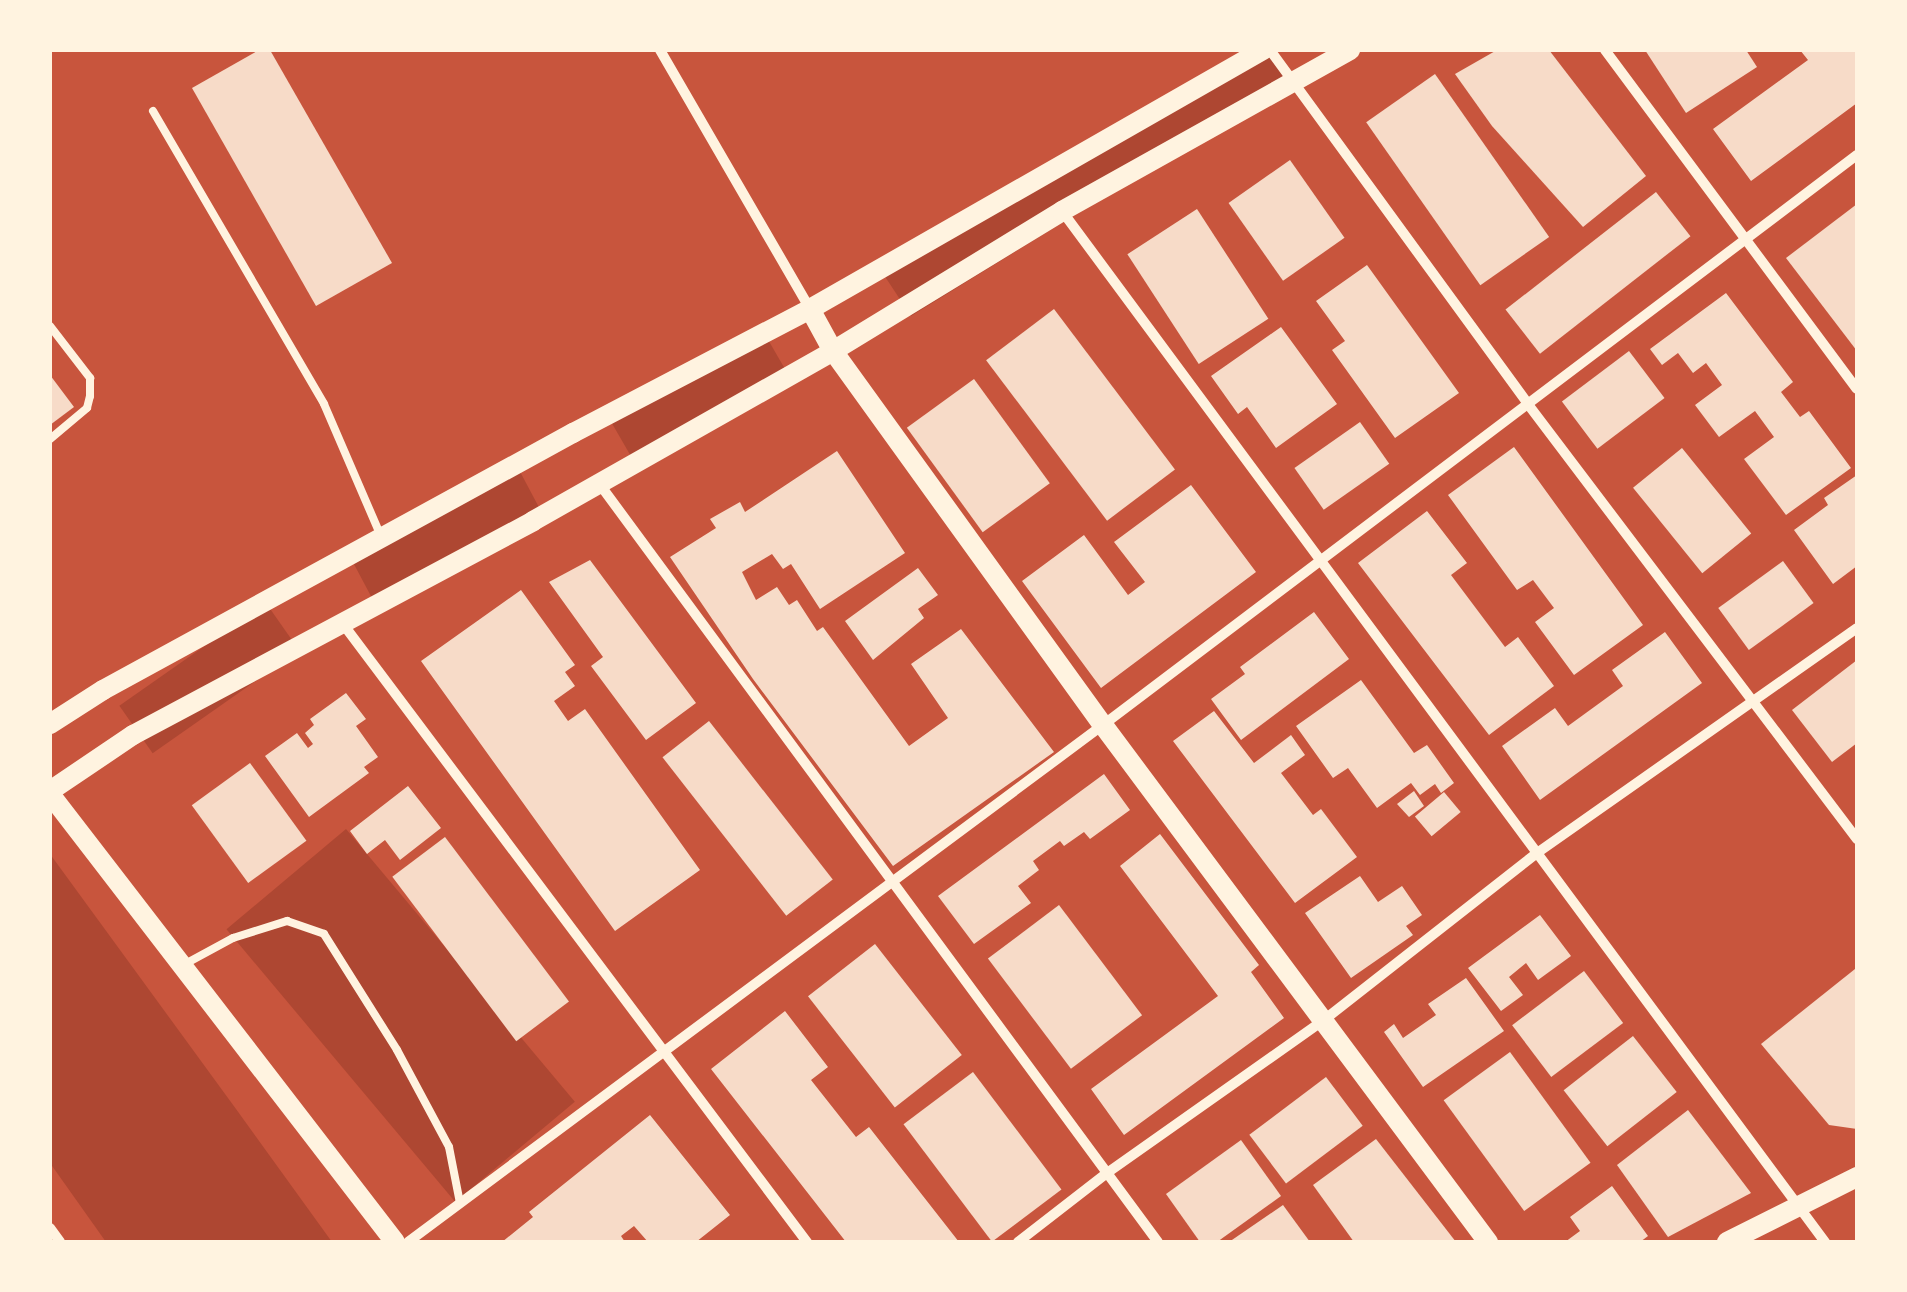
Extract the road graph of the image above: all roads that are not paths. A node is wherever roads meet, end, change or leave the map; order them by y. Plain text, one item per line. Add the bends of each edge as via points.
1 (660, 50) edge
2 (1267, 50) edge
3 (1350, 50) edge
4 (1605, 50) edge
5 (1294, 82) junction
6 (153, 112) dead end
7 (1857, 155) edge
8 (1062, 211) junction
9 (1746, 239) junction
10 (810, 309) junction
11 (50, 326) edge
12 (833, 351) junction
13 (1857, 389) edge
14 (1527, 403) junction
15 (50, 439) edge
16 (598, 482) junction
17 (382, 538) junction
18 (1319, 558) junction
19 (343, 623) junction
20 (1857, 628) edge
21 (1750, 702) junction
22 (50, 724) edge
23 (1103, 725) junction
24 (50, 792) edge
25 (1857, 838) edge
26 (1537, 853) junction
27 (890, 880) junction
28 (180, 966) junction
29 (1324, 1020) junction
30 (664, 1050) junction
31 (1107, 1173) junction
32 (1857, 1177) edge
33 (460, 1203) junction
34 (1798, 1205) junction
35 (50, 1228) edge
36 (60, 1242) edge
37 (394, 1242) edge
38 (408, 1242) edge
39 (807, 1242) edge
40 (1018, 1242) edge
41 (1158, 1242) edge
42 (1488, 1242) edge
43 (1728, 1242) edge
44 (1825, 1242) edge

1 - 10 street
2 - 5 street
2 - 10 main road
3 - 5 main road
4 - 9 street
5 - 8 main road
5 - 14 street
6 - 17 lane via 324,404
7 - 9 street
8 - 12 main road
8 - 18 street
9 - 13 street
9 - 14 street
10 - 12 main road
10 - 17 main road
11 - 15 lane via 90,378 90,396 88,408
12 - 16 main road
12 - 23 main road
14 - 18 street
14 - 21 street
16 - 19 main road
16 - 27 street
17 - 22 main road
18 - 23 street
18 - 26 street
19 - 24 main road via 133,735
19 - 30 street
20 - 21 street
21 - 25 street
21 - 26 street
23 - 27 street
23 - 29 main road
24 - 28 main road
26 - 29 street
26 - 34 street
27 - 30 street
27 - 31 street
28 - 33 lane via 233,938 287,921 324,934 450,1148
28 - 37 main road
29 - 31 street
29 - 42 main road
30 - 33 street
30 - 39 street
31 - 40 street
31 - 41 street
32 - 34 main road
33 - 38 street
34 - 43 main road
34 - 44 street
35 - 36 street

